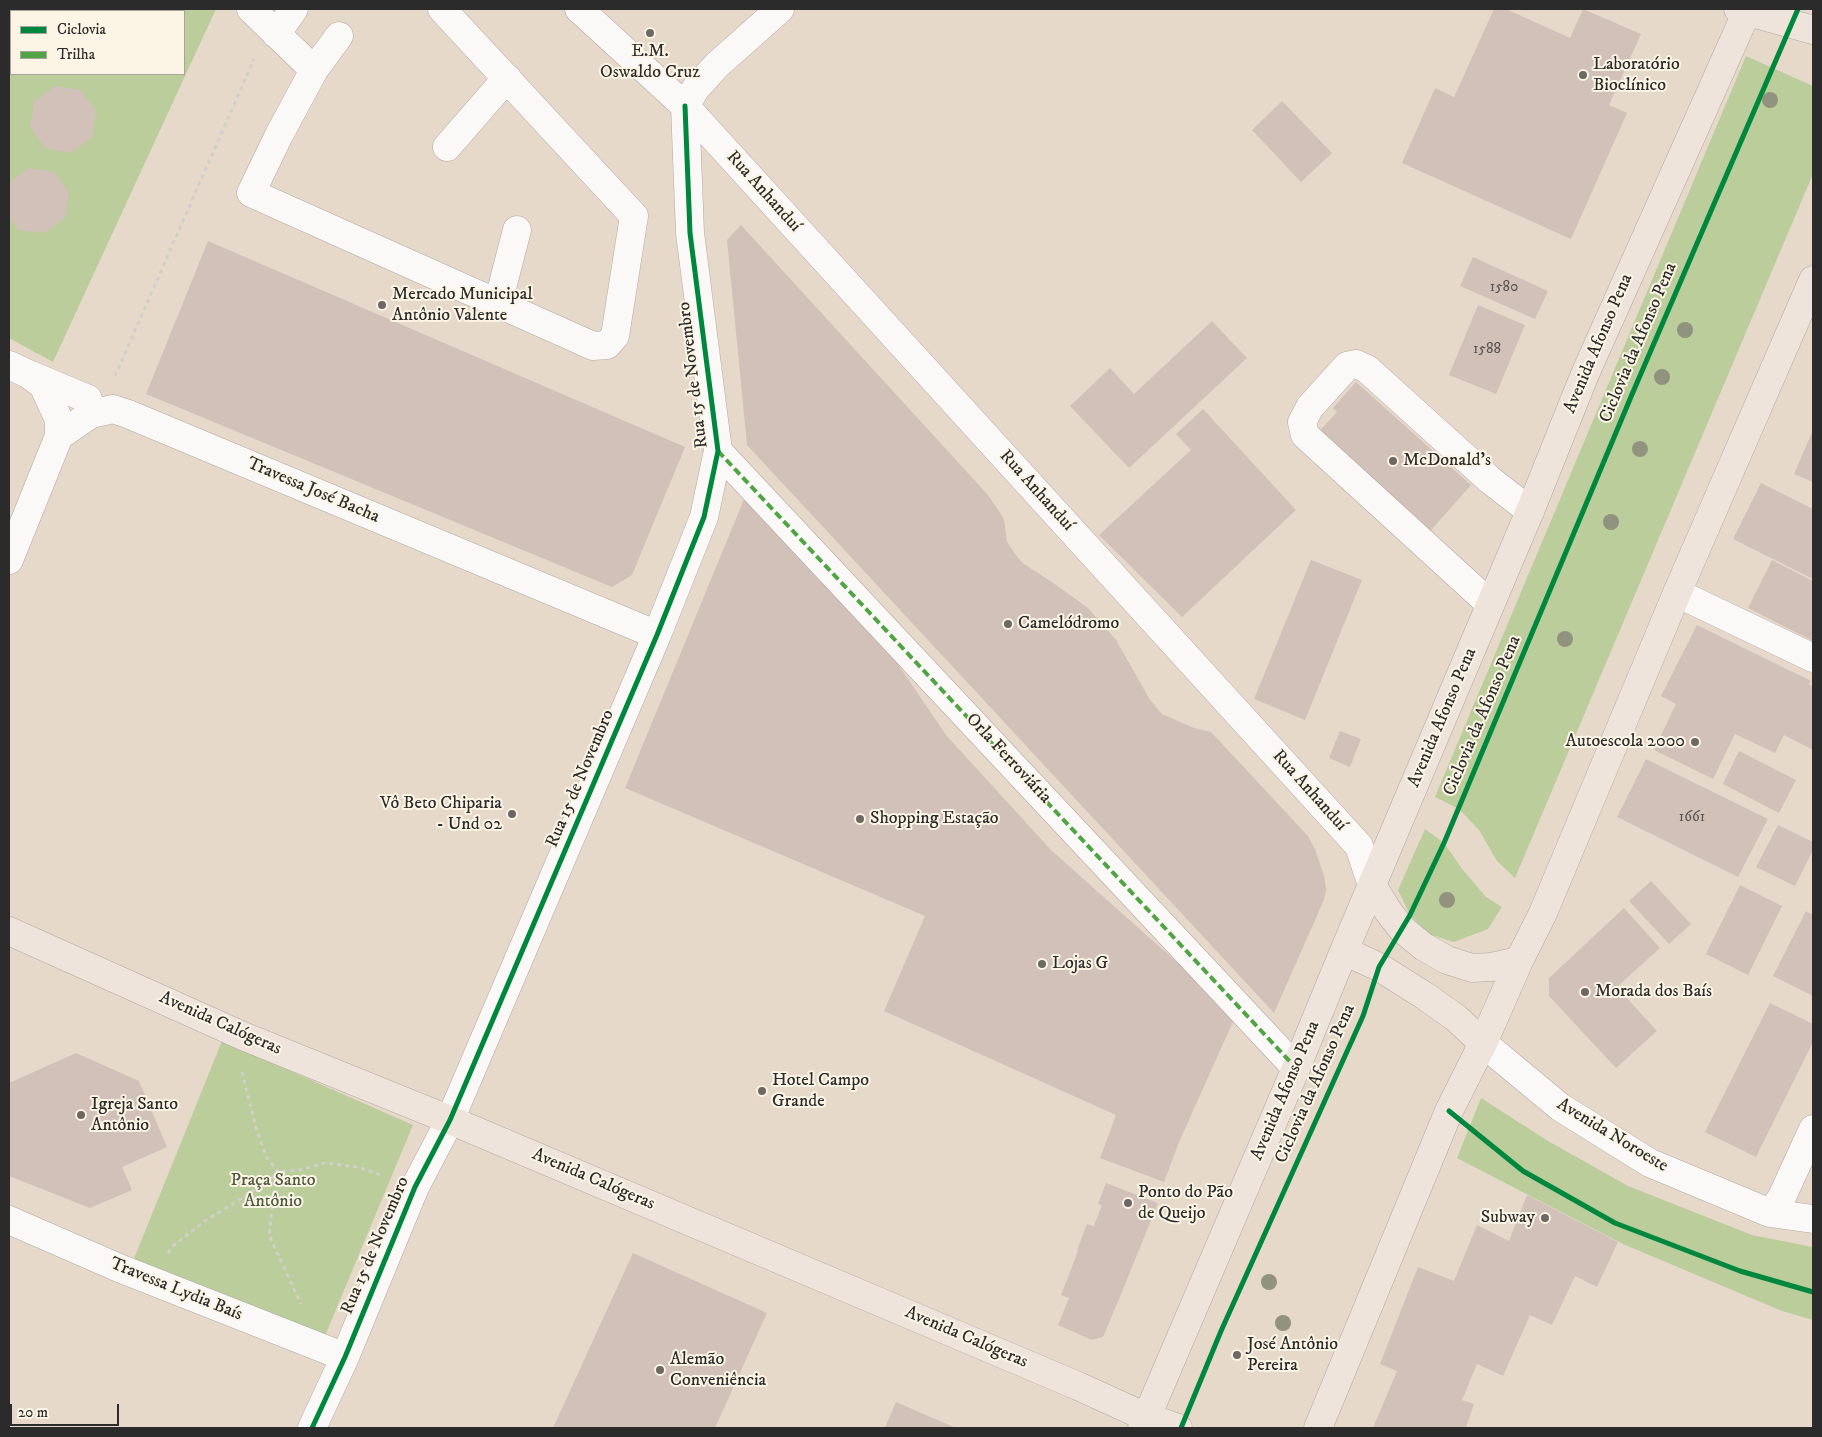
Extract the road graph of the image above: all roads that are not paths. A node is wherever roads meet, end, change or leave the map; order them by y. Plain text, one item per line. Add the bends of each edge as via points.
1 (294, 9) edge
2 (442, 9) edge
3 (579, 9) edge
4 (780, 9) edge
5 (1744, 10) edge
6 (265, 23) edge
7 (1813, 30) edge
8 (339, 36) dead end
9 (314, 70) junction
10 (507, 78) junction
11 (685, 106) junction
12 (447, 147) dead end
13 (517, 230) dead end
14 (1813, 280) edge
15 (498, 303) junction
16 (18, 370) edge
17 (94, 406) junction
18 (59, 436) junction
19 (718, 450) junction
20 (1530, 512) junction
21 (9, 560) edge
22 (1677, 593) junction
23 (1490, 604) junction
24 (657, 635) junction
25 (1813, 658) edge
26 (1372, 885) junction
27 (9, 931) edge
28 (1344, 952) junction
29 (1519, 961) junction
30 (1483, 1043) junction
31 (1296, 1068) junction
32 (450, 1120) junction
33 (1813, 1130) edge
34 (1770, 1213) junction
35 (1813, 1219) edge
36 (9, 1220) edge
37 (345, 1357) junction
38 (1144, 1423) edge
39 (312, 1428) edge
40 (1178, 1428) edge
41 (1318, 1428) edge

1 - 6 street
2 - 10 street
3 - 11 street
4 - 11 street via 717,65
5 - 7 main road
5 - 20 main road, Avenida Afonso Pena via 1585,374
6 - 9 street
8 - 9 street
9 - 15 street via 251,193
10 - 12 street
10 - 15 street via 634,216 616,336 607,345 593,346
11 - 19 street, Rua 15 de Novembro via 690,233
11 - 26 street, Rua Anhanduí via 1359,846
13 - 15 street
14 - 22 main road
16 - 17 street
16 - 18 street via 43,385 58,420
17 - 18 street, Travessa José Bacha via 91,414
17 - 24 street, Travessa José Bacha via 128,414
18 - 21 street
19 - 24 street, Rua 15 de Novembro via 704,517
19 - 31 street, Orla Ferroviária
20 - 23 main road, Avenida Afonso Pena
20 - 23 street via 1367,369 1356,364 1346,366 1310,407 1302,422 1305,435
22 - 25 street
22 - 29 main road via 1543,913
23 - 26 main road, Avenida Afonso Pena
24 - 32 street, Rua 15 de Novembro
26 - 28 main road, Avenida Afonso Pena
26 - 29 main road via 1402,929 1424,947 1448,960 1472,968
27 - 32 main road, Avenida Calógeras via 243,1036
28 - 30 main road via 1379,967 1425,996
28 - 31 main road, Avenida Afonso Pena
29 - 30 main road
30 - 34 street, Avenida Noroeste via 1560,1107 1650,1164
30 - 41 main road via 1449,1111
31 - 38 main road, Avenida Afonso Pena
32 - 37 street, Rua 15 de Novembro via 415,1187
32 - 38 main road, Avenida Calógeras via 1078,1386
33 - 34 street via 1781,1199
34 - 35 street, Avenida Noroeste
36 - 37 street, Travessa Lydia Baís via 119,1268
37 - 39 street, Rua 15 de Novembro
38 - 40 main road, Avenida Calógeras

